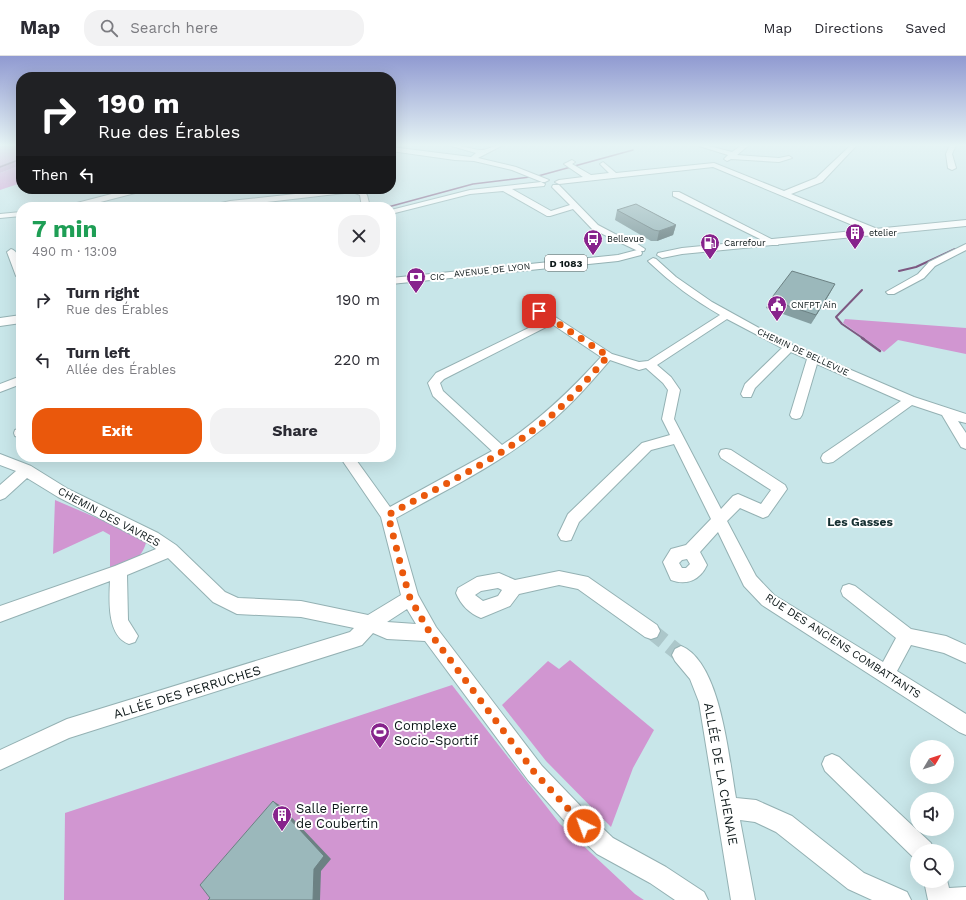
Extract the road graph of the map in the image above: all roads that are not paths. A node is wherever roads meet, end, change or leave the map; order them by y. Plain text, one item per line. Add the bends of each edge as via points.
1 (518, 184) edge
2 (557, 184) edge
3 (761, 184) edge
4 (808, 184) edge
5 (504, 188) junction
6 (121, 194) edge
7 (326, 194) edge
8 (676, 194) dead end
9 (784, 194) junction
10 (291, 197) junction
11 (539, 199) dead end
12 (91, 202) edge
13 (240, 202) edge
14 (292, 202) edge
15 (529, 203) junction
16 (576, 206) junction
17 (396, 211) edge
18 (16, 214) edge
19 (0, 216) edge
20 (964, 225) edge
21 (878, 232) junction
22 (775, 243) junction
23 (966, 246) edge
24 (11, 252) dead end
25 (649, 253) junction
26 (16, 264) edge
27 (396, 280) edge
28 (892, 292) dead end
29 (539, 311) dead end
30 (726, 315) junction
31 (16, 320) edge
32 (553, 320) junction
33 (0, 322) edge
34 (790, 347) junction
35 (608, 356) junction
36 (813, 358) junction
37 (648, 364) junction
38 (16, 382) edge
39 (0, 388) edge
40 (747, 394) dead end
41 (910, 400) junction
42 (946, 412) junction
43 (796, 415) dead end
44 (966, 419) edge
45 (678, 438) junction
46 (966, 444) edge
47 (502, 452) junction
48 (726, 454) dead end
49 (828, 458) dead end
50 (0, 459) edge
51 (351, 462) edge
52 (26, 470) junction
53 (0, 494) edge
54 (388, 515) junction
55 (719, 521) junction
56 (566, 535) dead end
57 (170, 550) junction
58 (691, 551) dead end
59 (119, 571) junction
60 (514, 588) dead end
61 (849, 591) dead end
62 (410, 598) junction
63 (0, 614) edge
64 (370, 623) junction
65 (651, 631) tunnel mouth
66 (430, 633) junction
67 (130, 636) dead end
68 (907, 636) junction
69 (966, 654) edge
70 (681, 656) tunnel mouth
71 (886, 674) junction
72 (966, 725) edge
73 (0, 760) edge
74 (832, 764) dead end
75 (726, 808) junction
76 (916, 844) edge
77 (937, 888) edge
78 (966, 899) edge
79 (696, 900) edge
80 (743, 900) edge
81 (899, 900) edge
82 (940, 900) edge
83 (944, 900) edge

1 - 5 street
2 - 16 street, CHEMIN DE BELLEVUE
3 - 9 street
4 - 9 street
5 - 15 street
5 - 17 street via 470,192
6 - 12 street
7 - 10 street
8 - 22 street
9 - 21 street
10 - 13 street
10 - 14 street
11 - 15 street
15 - 16 street via 550,214
16 - 25 street, CHEMIN DE BELLEVUE via 599,229
18 - 19 street
20 - 21 main road, AVENUE DE LYON / D 1083
21 - 22 main road, AVENUE DE LYON / D 1083
22 - 25 main road, AVENUE DE LYON / D 1083
23 - 28 street via 932,264 921,276
24 - 26 street
25 - 27 main road, AVENUE DE LYON / D 1083
25 - 30 street, CHEMIN DE BELLEVUE via 673,279
29 - 32 street
30 - 34 street, CHEMIN DE BELLEVUE
30 - 37 street
31 - 33 main road
32 - 35 street
32 - 47 street via 440,376 434,383 437,393
34 - 36 street, CHEMIN DE BELLEVUE
34 - 40 street via 749,387
35 - 37 street via 639,366
35 - 47 street via 552,415
36 - 41 street, CHEMIN DE BELLEVUE
36 - 43 street
37 - 45 street, RUE DES ANCIENS COMBATTANTS via 667,380 674,390 668,419
38 - 39 street
41 - 42 street, CHEMIN DE BELLEVUE
41 - 49 street
42 - 44 street, CHEMIN DE BELLEVUE
42 - 46 street
45 - 55 street, RUE DES ANCIENS COMBATTANTS
45 - 56 street via 647,446 573,518
47 - 54 street
48 - 55 street via 780,488 763,512 738,500
50 - 52 street, CHEMIN DES VAVRES
51 - 54 street
52 - 53 street
52 - 57 street, CHEMIN DES VAVRES via 63,493 153,538
54 - 62 street
55 - 58 street
55 - 71 street, RUE DES ANCIENS COMBATTANTS via 750,582 768,600
57 - 59 street
57 - 64 street, CHEMIN DES VAVRES via 219,597 237,606 301,609
59 - 63 street
59 - 67 street via 120,622
60 - 65 street via 559,578 582,582
61 - 68 street
62 - 64 street
62 - 66 street
64 - 66 street, CHEMIN DES VAVRES via 387,631
64 - 73 street, ALLÉE DES PERRUCHES via 356,640 67,728
66 - 79 street via 535,773 584,826 605,846
68 - 69 street via 946,645
68 - 71 street
70 - 75 street, ALLÉE DE LA CHENAIE via 697,673 709,702
71 - 72 street, RUE DES ANCIENS COMBATTANTS
74 - 76 street
75 - 80 street, ALLÉE DE LA CHENAIE
75 - 81 street via 756,811 784,824 856,881
77 - 82 street
78 - 83 street

